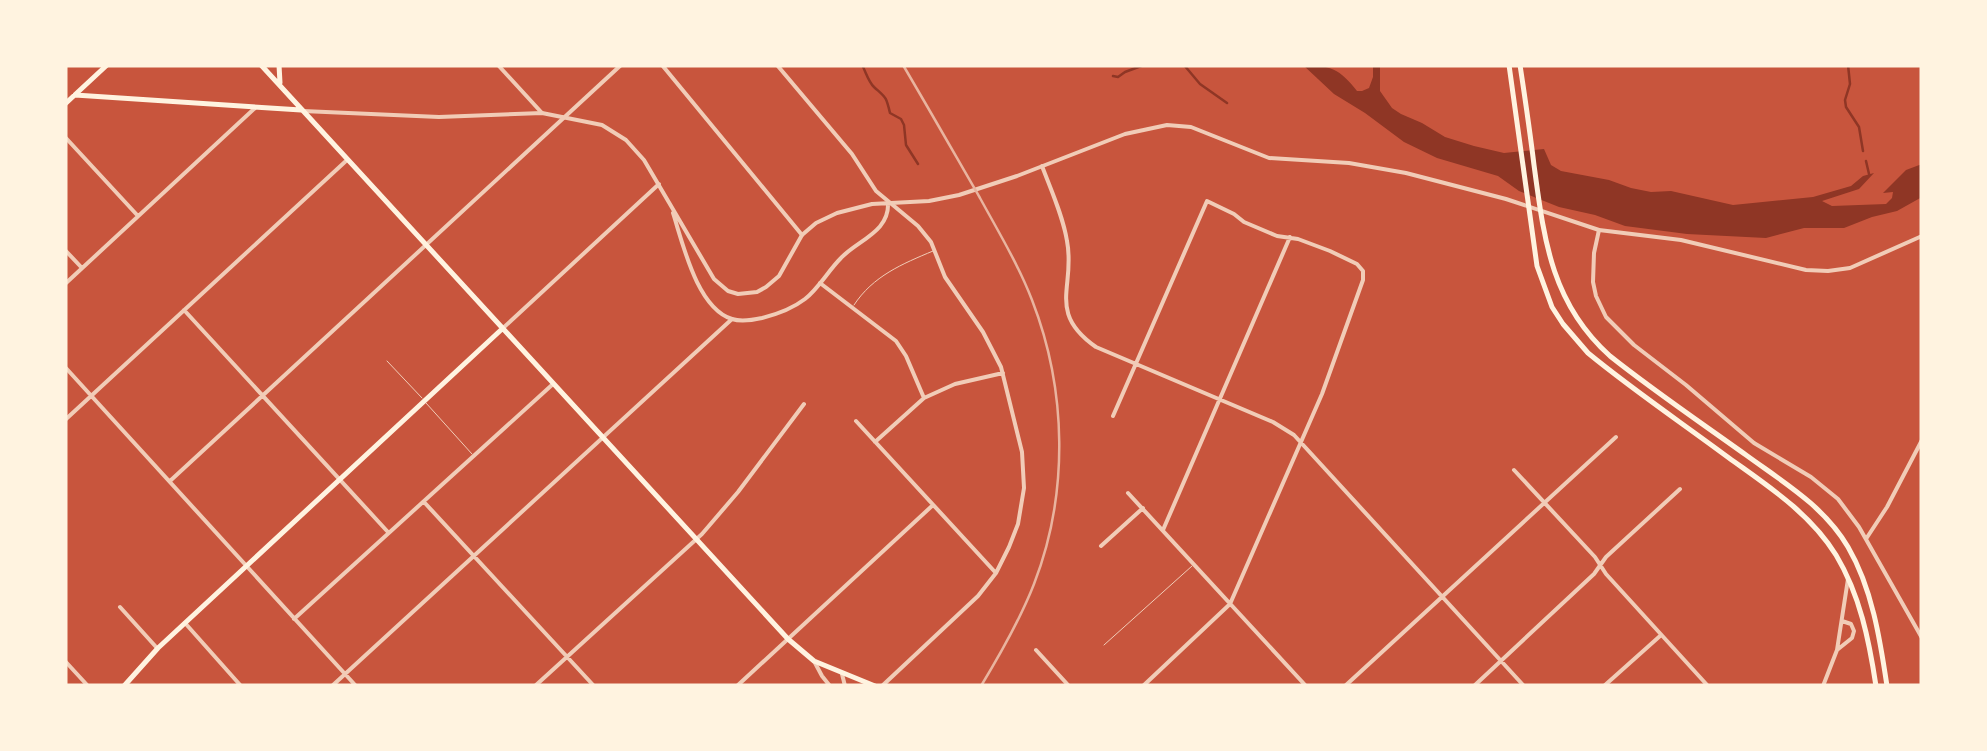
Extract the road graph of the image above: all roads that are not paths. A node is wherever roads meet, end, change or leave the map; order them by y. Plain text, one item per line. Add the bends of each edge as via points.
1 (107, 65) edge
2 (261, 65) edge
3 (279, 65) edge
4 (621, 65) edge
5 (662, 65) edge
6 (777, 65) edge
7 (1508, 65) edge
8 (1520, 65) edge
9 (501, 66) edge
10 (280, 86) junction
11 (65, 93) edge
12 (74, 96) junction
13 (65, 104) edge
14 (255, 108) junction
15 (302, 110) junction
16 (542, 113) junction
17 (565, 116) junction
18 (65, 137) edge
19 (347, 160) junction
20 (1042, 166) junction
21 (659, 184) junction
22 (888, 202) junction
23 (670, 204) junction
24 (138, 216) junction
25 (1598, 230) junction
26 (802, 235) junction
27 (1922, 236) edge
28 (1290, 237) junction
29 (426, 245) junction
30 (65, 250) edge
31 (935, 250) junction
32 (82, 268) junction
33 (65, 284) edge
34 (820, 284) junction
35 (852, 308) junction
36 (184, 310) junction
37 (732, 319) junction
38 (502, 329) junction
39 (387, 360) dead end
40 (1136, 364) junction
41 (65, 368) edge
42 (1003, 373) junction
43 (553, 384) junction
44 (263, 395) junction
45 (91, 396) junction
46 (924, 398) junction
47 (1220, 398) junction
48 (424, 401) junction
49 (804, 404) dead end
50 (1113, 416) dead end
51 (65, 420) edge
52 (856, 421) dead end
53 (1616, 437) dead end
54 (603, 438) junction
55 (1922, 440) edge
56 (874, 442) junction
57 (1300, 442) junction
58 (474, 456) junction
59 (1514, 470) dead end
60 (340, 479) junction
61 (170, 482) junction
62 (1680, 490) dead end
63 (1128, 493) dead end
64 (424, 501) junction
65 (1544, 503) junction
66 (933, 505) junction
67 (1142, 508) junction
68 (1163, 530) junction
69 (388, 532) junction
70 (696, 539) junction
71 (1866, 539) junction
72 (1101, 546) dead end
73 (474, 556) junction
74 (1194, 564) junction
75 (246, 566) junction
76 (1600, 566) junction
77 (996, 573) junction
78 (1848, 578) junction
79 (1442, 598) junction
80 (1230, 604) junction
81 (120, 607) dead end
82 (294, 618) junction
83 (1842, 621) junction
84 (184, 623) junction
85 (1660, 635) junction
86 (1922, 638) edge
87 (788, 639) junction
88 (1104, 646) dead end
89 (158, 648) junction
90 (1036, 650) dead end
91 (1837, 650) junction
92 (567, 657) junction
93 (65, 661) edge
94 (814, 661) junction
95 (1501, 661) junction
96 (345, 674) junction
97 (842, 674) junction
98 (88, 686) edge
99 (124, 686) edge
100 (241, 686) edge
101 (332, 686) edge
102 (356, 686) edge
103 (535, 686) edge
104 (594, 686) edge
105 (737, 686) edge
106 (830, 686) edge
107 (845, 686) edge
108 (879, 686) edge
109 (1069, 686) edge
110 (1143, 686) edge
111 (1306, 686) edge
112 (1345, 686) edge
113 (1474, 686) edge
114 (1524, 686) edge
115 (1604, 686) edge
116 (1708, 686) edge
117 (1823, 686) edge
118 (1876, 686) edge
119 (1887, 686) edge

1 - 12 main road
2 - 10 main road
3 - 10 main road
4 - 17 street
5 - 26 street
6 - 22 street
7 - 78 main road via 1531,226 1552,307 1602,365 1802,514
8 - 119 main road via 1542,225 1565,300 1597,344 1628,370 1826,518 1856,562
9 - 16 street
10 - 15 main road
11 - 12 street
12 - 13 main road
12 - 14 main road
14 - 15 main road
14 - 24 street
15 - 16 street via 440,118
15 - 19 main road
16 - 17 street
17 - 21 street via 616,132
17 - 29 street
18 - 24 street
19 - 29 main road
19 - 36 street
20 - 22 street via 944,198
20 - 25 street via 1139,130 1177,125 1269,158 1406,173
20 - 40 street via 1068,246 1070,319 1096,346
21 - 23 street
21 - 38 street
22 - 26 street via 837,212
22 - 31 street
22 - 34 street via 879,229
23 - 26 street via 720,287 738,294 773,282
23 - 37 street via 700,290
24 - 32 street
25 - 27 street via 1828,271
25 - 71 street via 1593,282 1614,327 1754,443 1825,488
28 - 40 street via 1206,200
28 - 47 street
28 - 57 street via 1363,272 1337,357
29 - 38 main road
29 - 44 street
30 - 32 street
31 - 35 lane via 895,267 865,288
31 - 42 street
32 - 33 street
34 - 35 street
34 - 37 street via 786,311
35 - 46 street via 902,348
36 - 44 street
36 - 45 street
37 - 54 street
38 - 43 main road
38 - 48 main road
39 - 48 lane
40 - 47 street
40 - 50 street
41 - 45 street
42 - 46 street
42 - 77 street via 1024,488 1018,524
43 - 54 main road
43 - 58 street
44 - 60 street
44 - 61 street
45 - 51 street
45 - 61 street
46 - 56 street
47 - 57 street
47 - 68 street
48 - 58 lane
48 - 60 main road
49 - 70 street
52 - 56 street
53 - 65 street
54 - 70 main road
54 - 73 street
55 - 71 street
56 - 66 street
57 - 79 street
57 - 80 street
58 - 64 street
59 - 65 street
60 - 69 street
60 - 75 main road
61 - 75 street
62 - 76 street
63 - 67 street
64 - 69 street
64 - 73 street
65 - 76 street
65 - 79 street
66 - 77 street
66 - 87 street
67 - 68 street
67 - 72 street
68 - 74 street
69 - 82 street
70 - 87 main road
70 - 92 street
71 - 86 street
73 - 92 street
73 - 96 street
74 - 80 street
74 - 88 lane
75 - 82 street
75 - 84 main road
76 - 85 street
76 - 95 street
77 - 108 street
78 - 83 street
78 - 118 main road
79 - 95 street
79 - 112 street
80 - 110 street
80 - 111 street
81 - 89 street
82 - 96 street
83 - 91 street
83 - 91 street via 1854,631
84 - 89 main road
84 - 100 street
85 - 115 street
85 - 116 street
87 - 94 main road
87 - 105 street
89 - 99 main road
90 - 109 street
91 - 117 street
92 - 103 street
92 - 104 street
93 - 98 street
94 - 97 main road
94 - 106 street
95 - 113 street
95 - 114 street
96 - 101 street
96 - 102 street
97 - 107 street
97 - 108 main road

